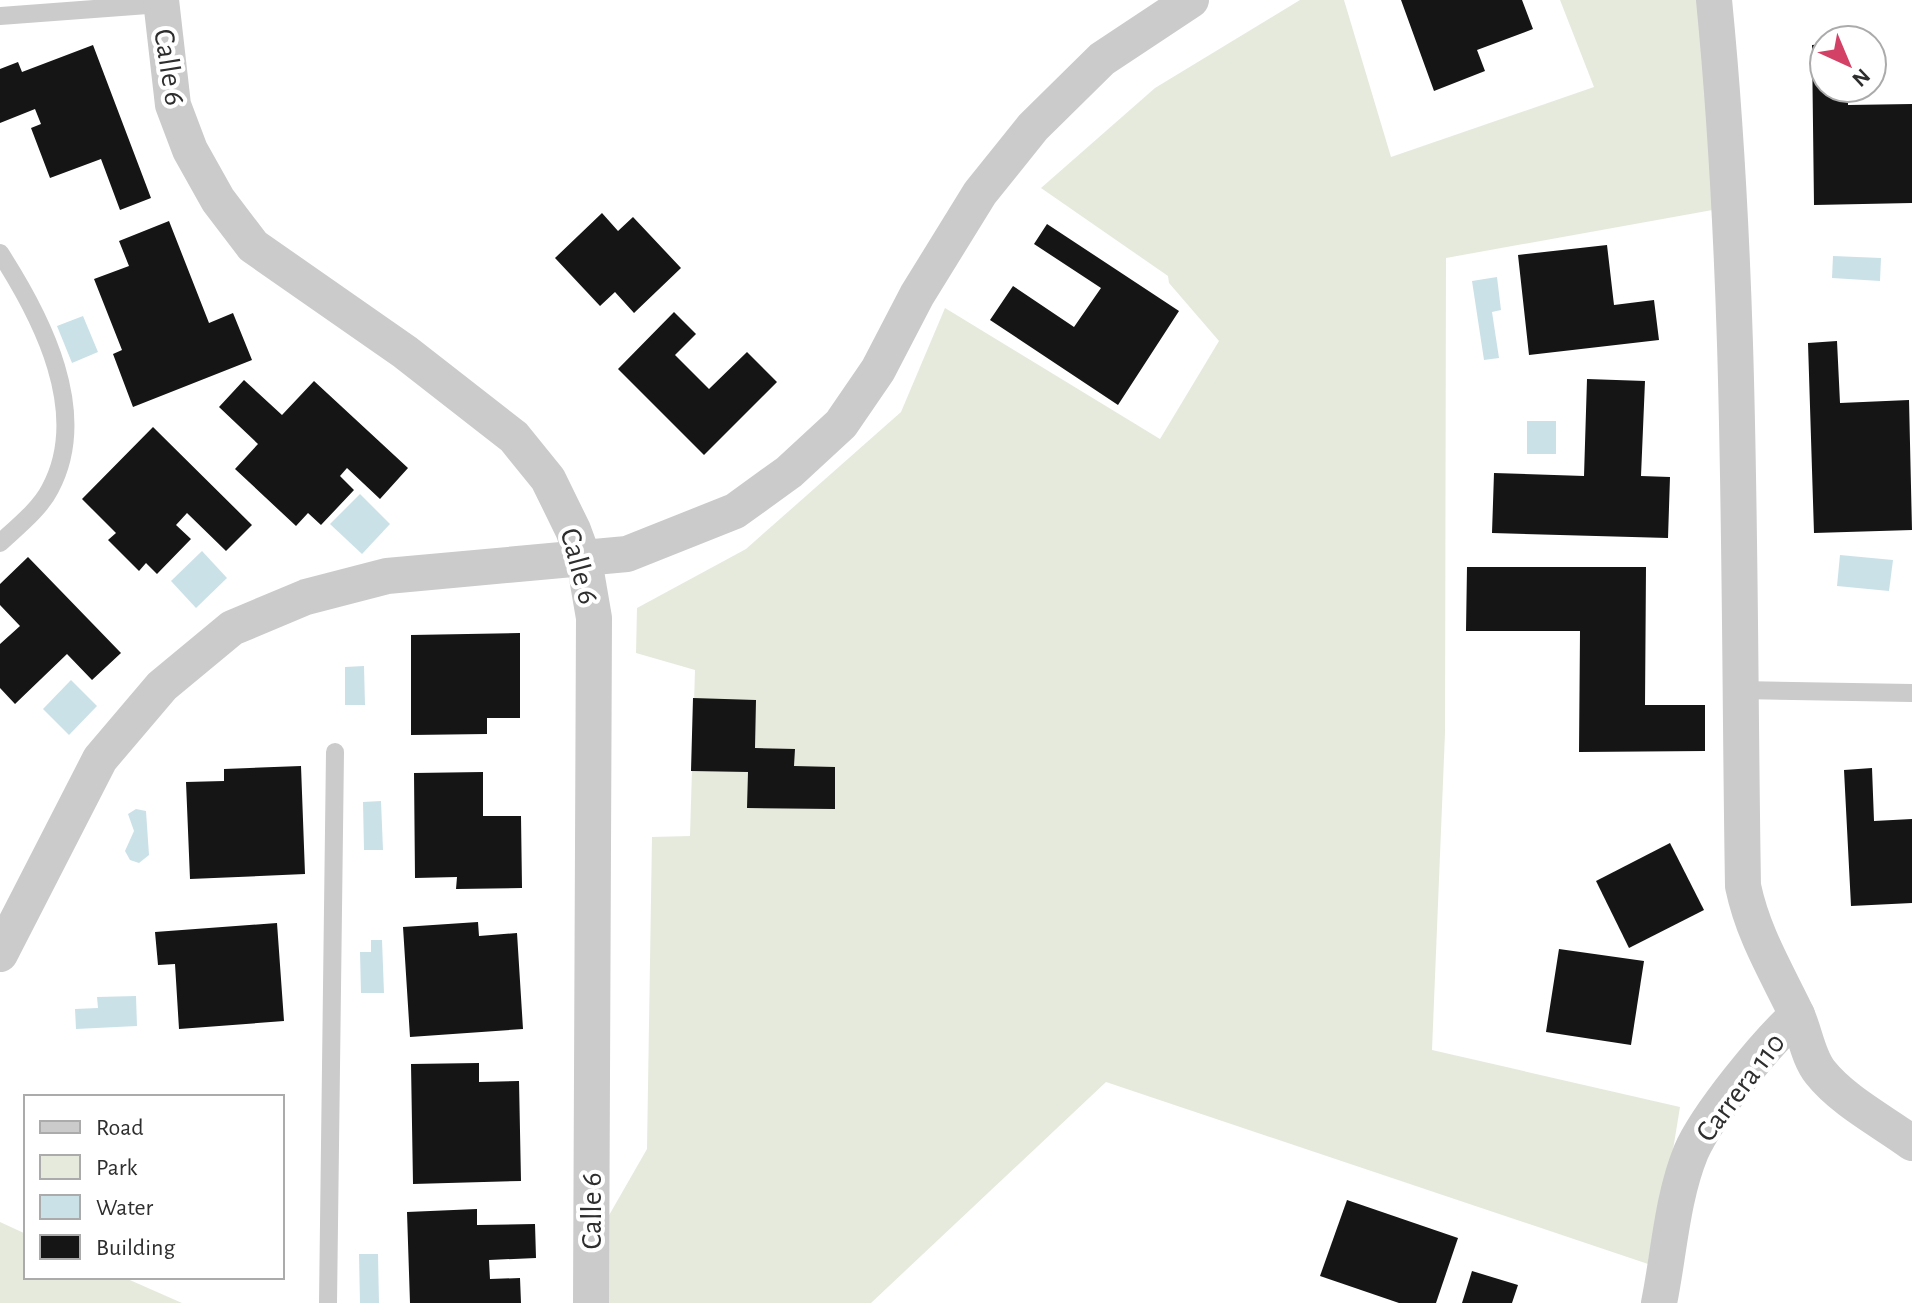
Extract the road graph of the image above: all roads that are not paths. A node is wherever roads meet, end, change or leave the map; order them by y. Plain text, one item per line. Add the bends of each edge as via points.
1 (1191, 0) edge
2 (1714, 0) edge
3 (161, 2) edge
4 (0, 16) edge
5 (0, 253) edge
6 (0, 543) edge
7 (584, 560) junction
8 (1740, 690) junction
9 (1912, 693) edge
10 (335, 752) dead end
11 (0, 954) edge
12 (1797, 1015) junction
13 (1912, 1143) edge
14 (328, 1303) edge
15 (591, 1303) edge
16 (1659, 1303) edge

1 - 7 street via 1102,59 1033,127 980,193 841,424 799,463 735,511 627,554
2 - 8 street via 1728,143
3 - 4 lane
3 - 7 street, Calle 6 via 173,105 190,150 244,235 514,437 548,479
5 - 6 lane via 25,291 58,370 66,443 50,490
7 - 11 street via 387,576 306,597 232,628 162,686 100,759
7 - 15 street, Calle 6 via 594,618
8 - 9 lane
8 - 12 street via 1743,886 1764,953
10 - 14 lane
12 - 13 street via 1819,1071
12 - 16 street, Carrera 110 via 1716,1110 1691,1151

